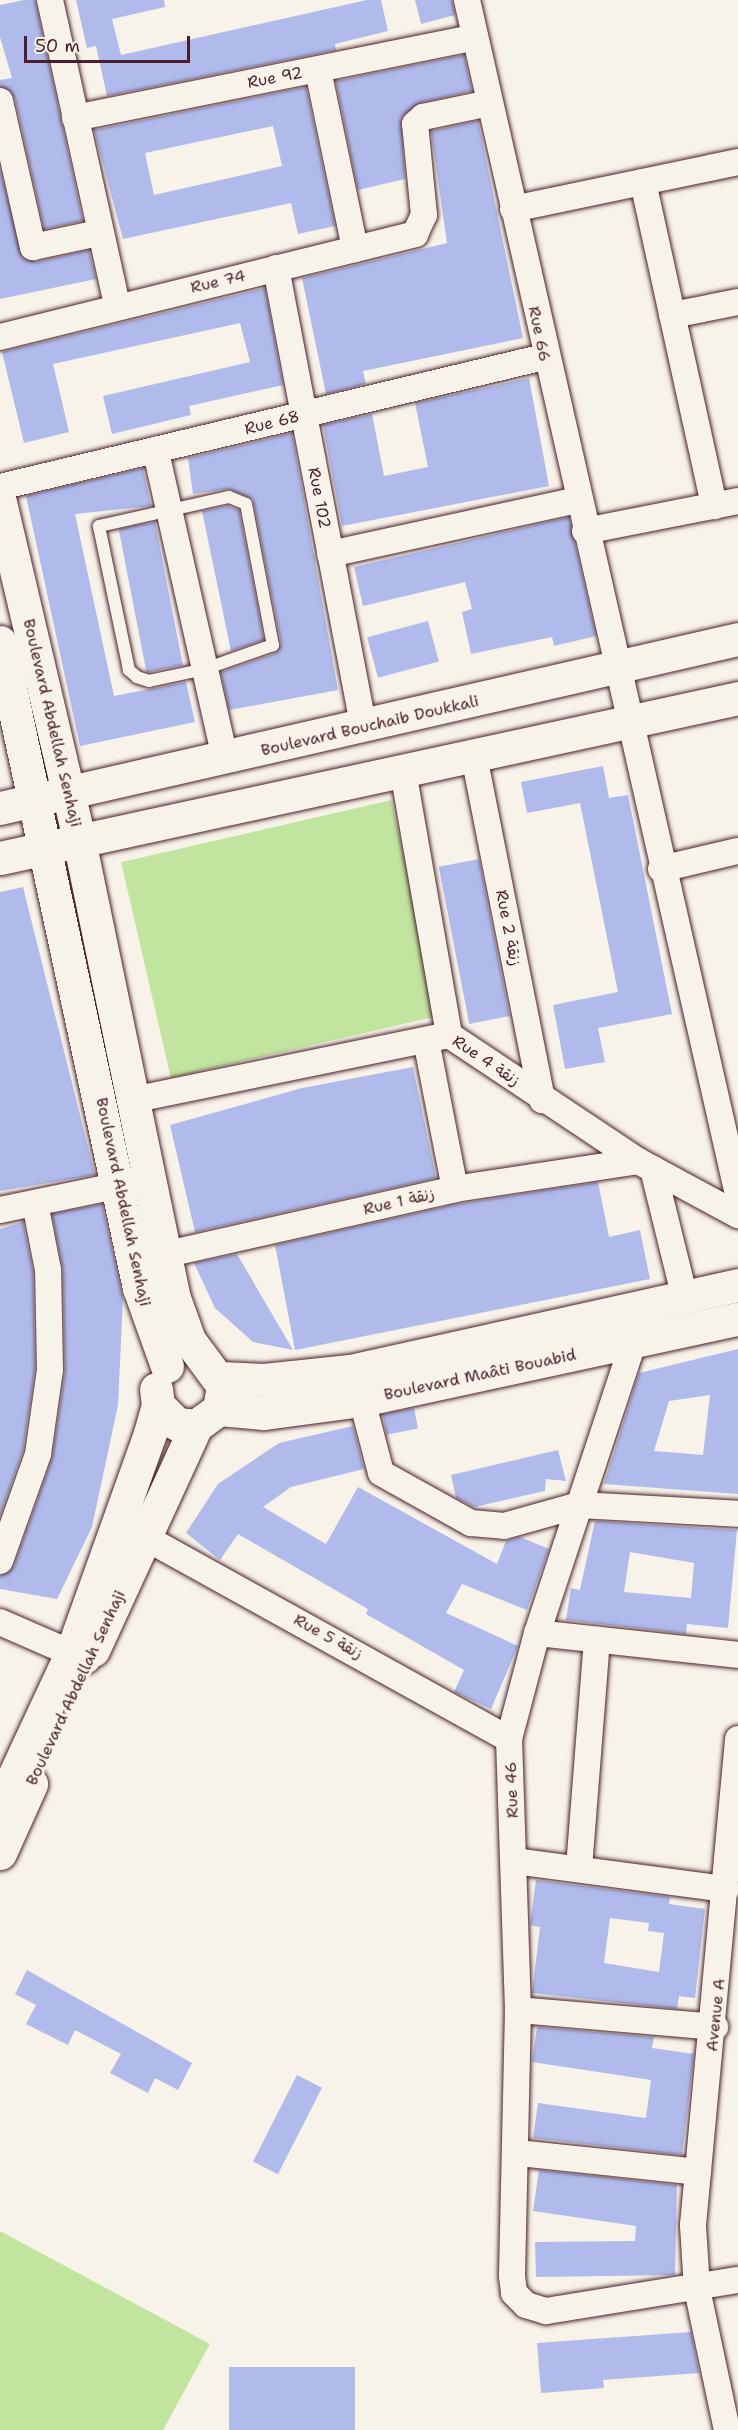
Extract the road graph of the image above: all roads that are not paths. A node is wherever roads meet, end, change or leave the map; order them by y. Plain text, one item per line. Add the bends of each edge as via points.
1 (50, 0) edge
2 (466, 0) edge
3 (475, 37) junction
4 (318, 70) junction
5 (0, 101) edge
6 (490, 103) junction
7 (75, 118) junction
8 (738, 162) edge
9 (643, 182) junction
10 (513, 209) junction
11 (99, 233) junction
12 (355, 249) junction
13 (276, 268) junction
14 (738, 302) edge
15 (117, 306) junction
16 (672, 315) junction
17 (0, 337) edge
18 (544, 357) junction
19 (303, 415) junction
20 (156, 452) junction
21 (0, 487) edge
22 (578, 500) junction
23 (0, 502) edge
24 (726, 504) edge
25 (168, 506) junction
26 (585, 531) junction
27 (330, 554) junction
28 (15, 631) edge
29 (738, 639) edge
30 (0, 642) edge
31 (617, 666) junction
32 (205, 669) junction
33 (738, 698) edge
34 (630, 723) junction
35 (364, 728) junction
36 (474, 756) junction
37 (225, 759) junction
38 (403, 771) junction
39 (69, 794) junction
40 (37, 800) junction
41 (0, 808) edge
42 (80, 840) junction
43 (47, 848) junction
44 (738, 851) edge
45 (0, 858) edge
46 (661, 869) junction
47 (438, 1038) junction
48 (132, 1100) junction
49 (542, 1100) junction
50 (645, 1165) junction
51 (134, 1182) junction
52 (455, 1190) junction
53 (738, 1195) edge
54 (35, 1203) junction
55 (0, 1210) edge
56 (738, 1215) edge
57 (163, 1255) junction
58 (738, 1285) edge
59 (685, 1298) junction
60 (644, 1308) junction
61 (738, 1319) edge
62 (633, 1342) junction
63 (167, 1366) junction
64 (209, 1399) junction
65 (362, 1400) junction
66 (158, 1405) junction
67 (579, 1505) junction
68 (738, 1514) edge
69 (146, 1538) junction
70 (0, 1561) edge
71 (0, 1622) edge
72 (537, 1634) junction
73 (597, 1640) junction
74 (738, 1655) edge
75 (79, 1657) junction
76 (509, 1739) junction
77 (738, 1739) edge
78 (0, 1806) edge
79 (0, 1853) edge
80 (515, 1861) junction
81 (579, 1868) junction
82 (726, 1889) junction
83 (729, 1972) edge
84 (518, 2010) junction
85 (715, 2028) junction
86 (518, 2154) junction
87 (698, 2172) junction
88 (738, 2280) edge
89 (697, 2289) junction
90 (727, 2430) edge

1 - 7 street
2 - 3 street, Rue 66
3 - 4 street, Rue 92
3 - 6 street, Rue 66
4 - 7 street, Rue 92
4 - 12 street
5 - 11 street via 33,247
6 - 10 street, Rue 66
6 - 12 street, Rue 74 via 423,117 415,124 424,215 415,234
7 - 11 street
8 - 9 street
9 - 10 street
9 - 16 street
10 - 18 street, Rue 66
11 - 15 street
12 - 13 street, Rue 74
13 - 15 street, Rue 74
13 - 19 street, Rue 102
14 - 16 street
15 - 17 street, Rue 74
16 - 24 street
18 - 19 street, Rue 68
18 - 22 street, Rue 66
19 - 20 street, Rue 68
19 - 27 street, Rue 102
20 - 21 street, Rue 68
20 - 25 street
22 - 26 street, Rue 66
22 - 27 street
23 - 28 street, Boulevard Abdellah Senhaji
24 - 26 street
25 - 32 street
25 - 32 lane via 229,497 246,504 273,645
25 - 32 lane via 99,526 129,670 149,681
26 - 31 street, Rue 66
27 - 35 street, Rue 102
28 - 39 street, Boulevard Abdellah Senhaji
29 - 31 street, Boulevard Bouchaib Doukkali
30 - 40 street, Boulevard Abdellah Senhaji
31 - 34 street, Rue 66
31 - 35 street, Boulevard Bouchaib Doukkali
32 - 37 street
33 - 34 street
34 - 36 street
34 - 46 street, Rue 66
35 - 37 street, Boulevard Bouchaib Doukkali
36 - 38 street
36 - 49 street, Rue 2 زنقة
37 - 39 street, Boulevard Bouchaib Doukkali
38 - 42 street
38 - 47 street
39 - 40 street, Boulevard Bouchaib Doukkali
39 - 42 street, Boulevard Abdellah Senhaji
40 - 41 street, Boulevard Bouchaib Doukkali
40 - 43 street, Boulevard Abdellah Senhaji
42 - 43 street
42 - 48 street, Boulevard Abdellah Senhaji
43 - 45 street
43 - 51 street, Boulevard Abdellah Senhaji
44 - 46 street
46 - 53 street, Rue 66
47 - 48 street, Rue 4 زنقة
47 - 49 street, Rue 4 زنقة
47 - 52 street
48 - 51 street, Boulevard Abdellah Senhaji
49 - 50 street, Rue 4 زنقة
50 - 52 street, Rue 1 زنقة
50 - 56 street, Rue 4 زنقة
50 - 59 street
51 - 54 street
51 - 57 street, Boulevard Abdellah Senhaji
51 - 63 street, Boulevard Abdellah Senhaji via 139,1288
52 - 57 street, Rue 1 زنقة
54 - 55 street
54 - 70 street via 48,1270 50,1370 38,1454
57 - 64 street, Boulevard Abdellah Senhaji
58 - 59 street, Boulevard Maâti Bouabid
59 - 60 street, Boulevard Maâti Bouabid
60 - 62 street, Rue 46
60 - 64 street, Boulevard Maâti Bouabid via 350,1371 275,1380
61 - 62 street, Boulevard Maâti Bouabid
62 - 65 street, Boulevard Maâti Bouabid
62 - 67 street, Rue 46
63 - 64 street, Boulevard Maâti Bouabid via 184,1359
63 - 66 street, Boulevard Abdellah Senhaji via 156,1384
64 - 65 street, Boulevard Maâti Bouabid via 264,1413
64 - 66 street, Boulevard Maâti Bouabid via 171,1420
64 - 69 street, Boulevard Abdellah Senhaji
65 - 67 street via 381,1473 471,1523 504,1526
66 - 75 street, Boulevard Abdellah Senhaji
67 - 68 street
67 - 72 street, Rue 46
69 - 75 street, Boulevard Abdellah Senhaji
69 - 76 street, Rue 5 زنقة
71 - 75 street
72 - 73 street
72 - 76 street, Rue 46
73 - 74 street
73 - 81 street
75 - 78 street, Boulevard Abdellah Senhaji
75 - 79 street, Boulevard Abdellah Senhaji
76 - 80 street, Rue 46
77 - 82 street, Avenue A
80 - 81 street
80 - 84 street, Rue 46
81 - 82 street
82 - 83 street, Avenue A
83 - 85 street, Avenue A
84 - 85 street
84 - 86 street, Rue 46
85 - 87 street, Avenue A
86 - 87 street
86 - 89 street, Rue 46 via 514,2292 526,2305 546,2311
87 - 89 street, Avenue A via 693,2225
88 - 89 street
89 - 90 street, Avenue A

